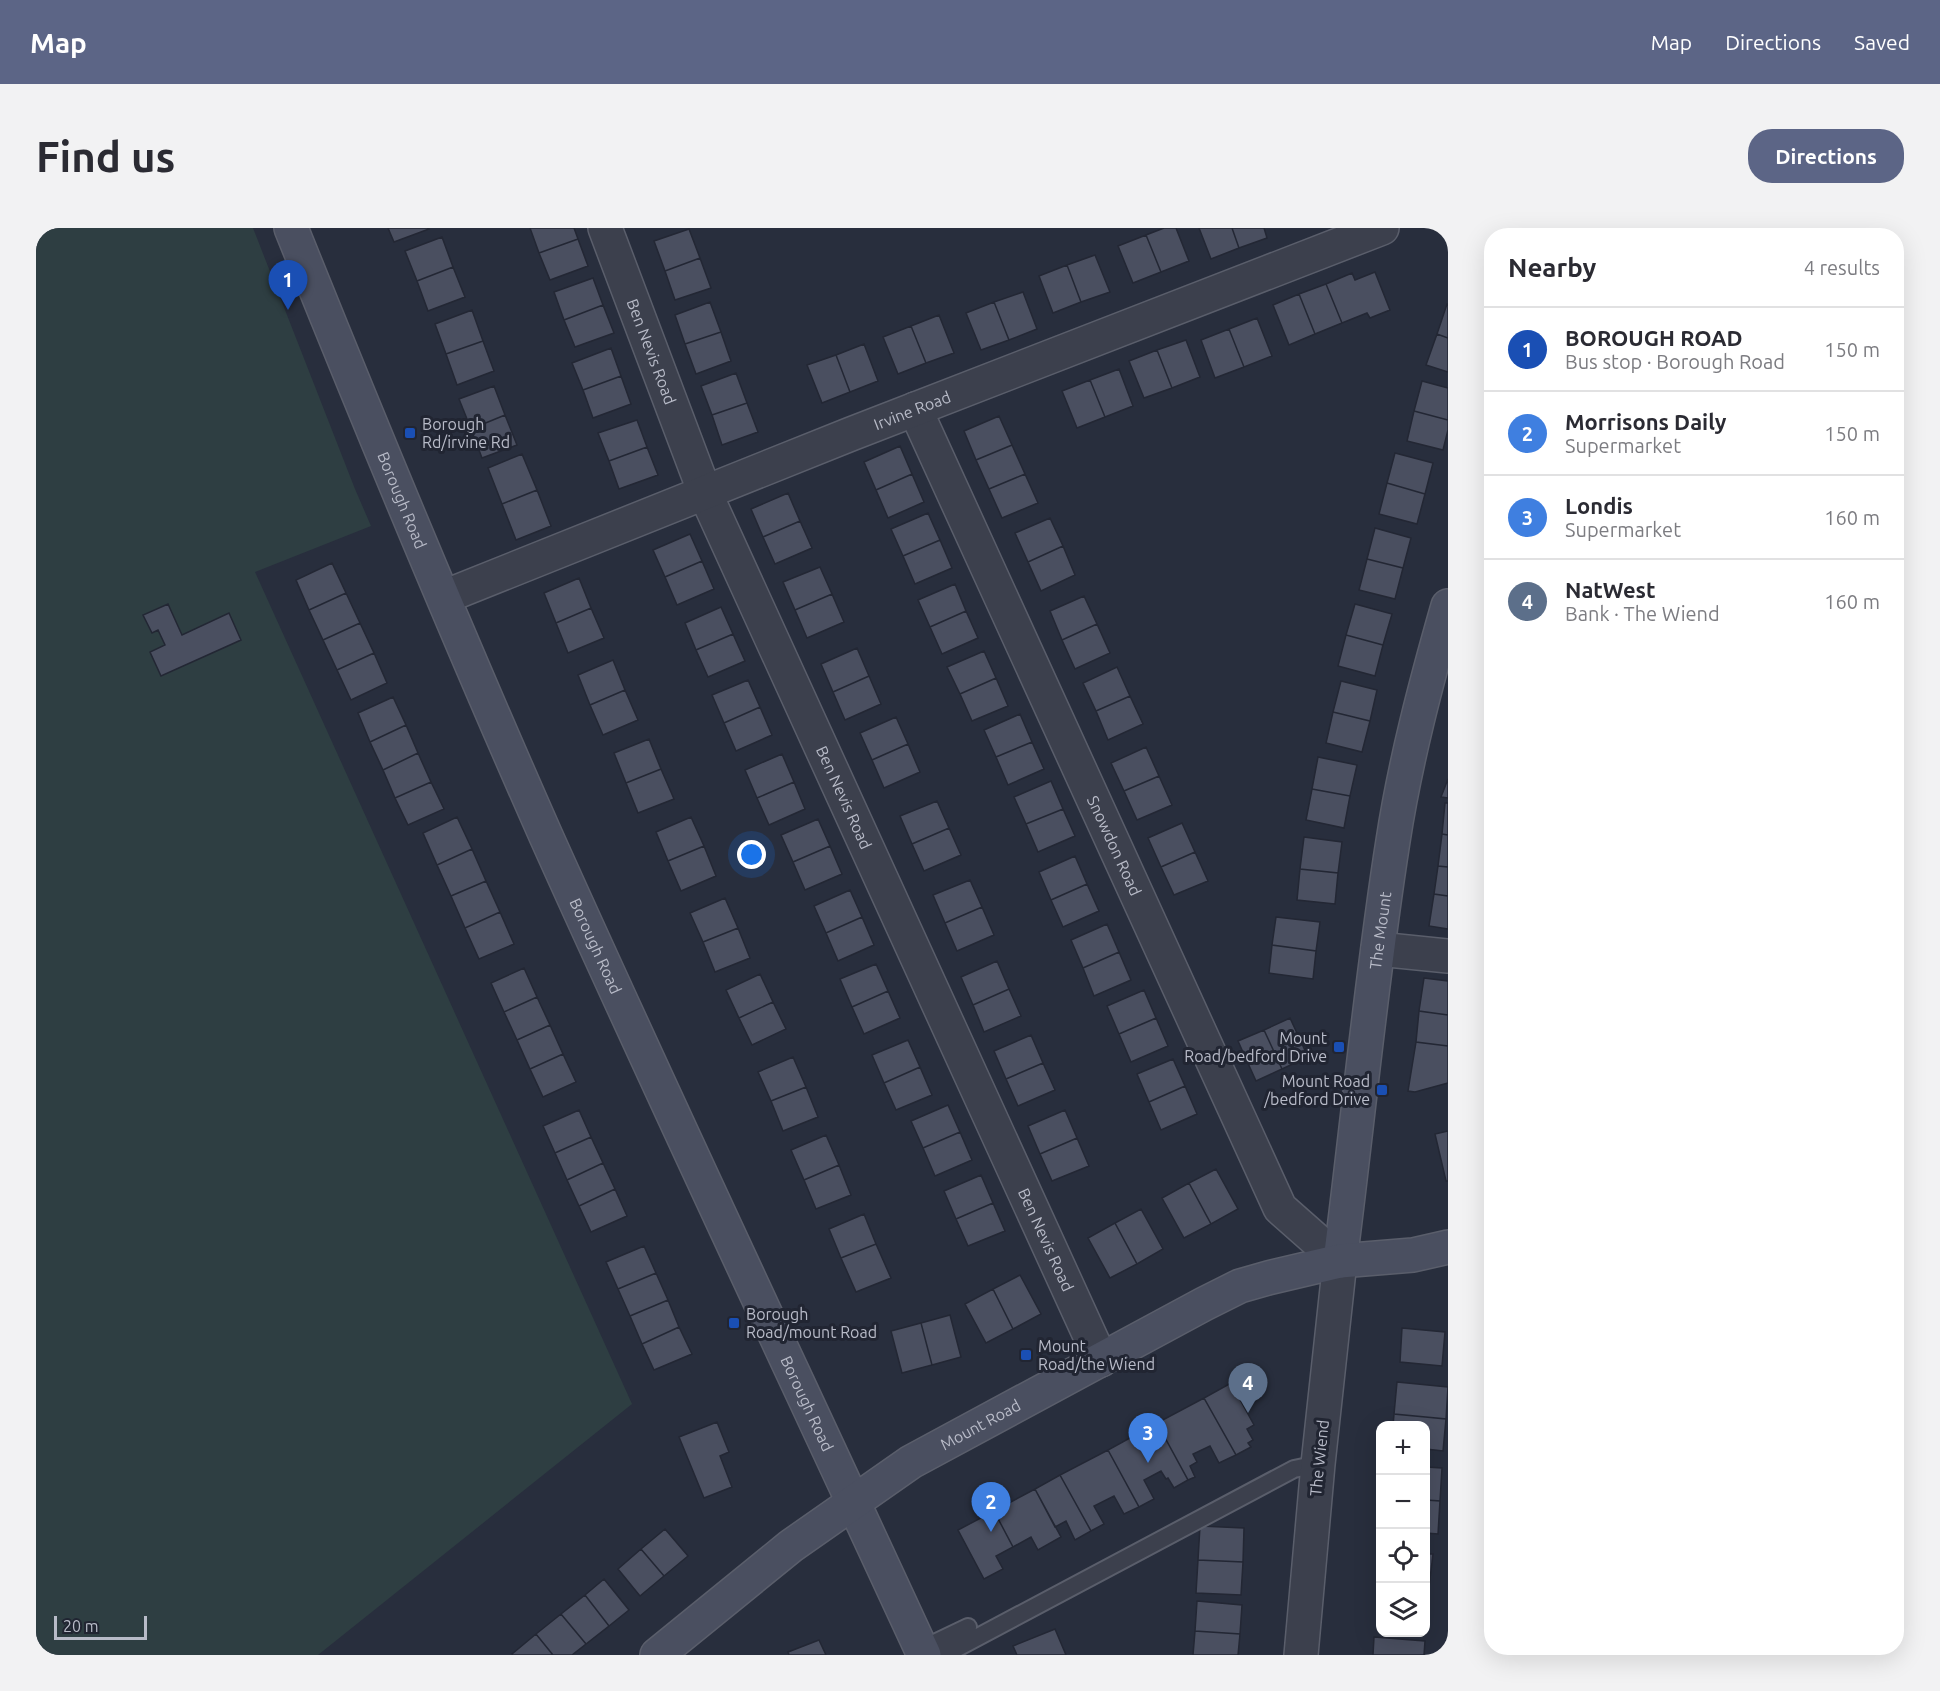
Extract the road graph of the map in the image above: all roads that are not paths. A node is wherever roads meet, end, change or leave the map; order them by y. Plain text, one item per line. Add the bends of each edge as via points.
1 (291, 228) edge
2 (605, 228) edge
3 (1382, 228) edge
4 (915, 409) junction
5 (705, 493) junction
6 (444, 597) junction
7 (1448, 606) edge
8 (1378, 949) junction
9 (1448, 956) edge
10 (1448, 1247) edge
11 (1340, 1261) junction
12 (1101, 1360) junction
13 (1318, 1464) junction
14 (854, 1501) junction
15 (968, 1627) dead end
16 (930, 1653) edge
17 (657, 1655) edge
18 (1301, 1655) edge

1 - 6 street, Borough Road via 376,441
2 - 5 street, Ben Nevis Road
3 - 4 street, Irvine Road
4 - 5 street, Irvine Road
4 - 11 street, Snowdon Road via 1280,1208
5 - 6 street, Irvine Road
5 - 12 street, Ben Nevis Road
6 - 14 street, Borough Road via 550,845
7 - 8 street, The Mount via 1414,733 1393,839
8 - 9 street
8 - 11 street, The Mount
10 - 11 street, Mount Road via 1413,1255
11 - 12 street, Mount Road via 1239,1286
11 - 13 street, The Wiend
12 - 14 street, Mount Road via 911,1462
13 - 16 lane via 1294,1469
13 - 18 street, The Wiend
14 - 16 street, Borough Road
14 - 17 street, Mount Road via 791,1546
15 - 16 lane

